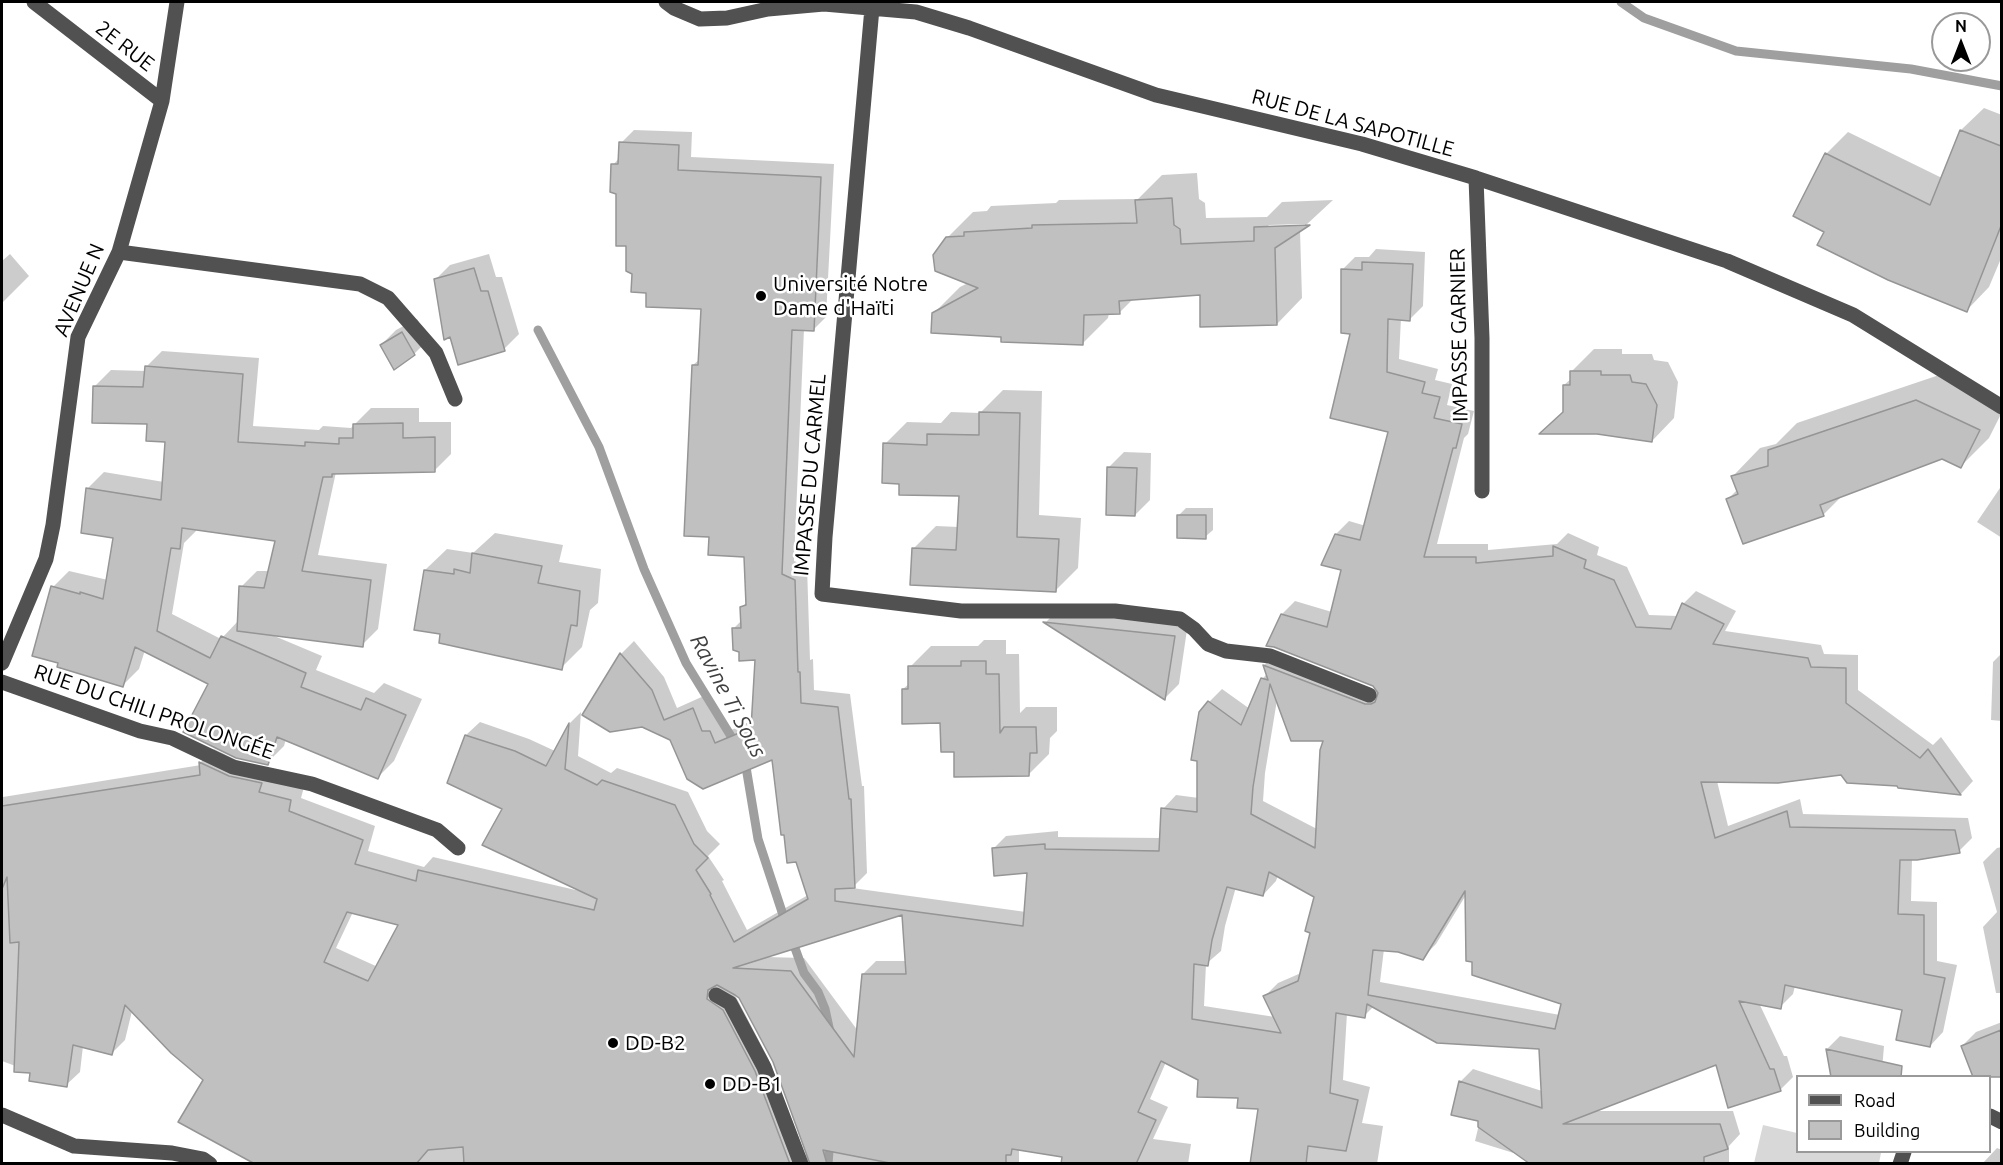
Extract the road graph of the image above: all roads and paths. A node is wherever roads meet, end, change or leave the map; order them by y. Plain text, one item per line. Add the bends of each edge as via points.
1 (34, 2) edge
2 (177, 2) edge
3 (666, 2) edge
4 (872, 8) junction
5 (162, 101) junction
6 (1476, 178) junction
7 (119, 252) junction
8 (455, 399) dead end
9 (2001, 407) edge
10 (1482, 491) dead end
11 (2, 663) edge
12 (2, 682) edge
13 (1370, 694) dead end
14 (458, 848) dead end
15 (716, 994) dead end
16 (2, 1114) edge
17 (210, 1164) edge
18 (801, 1164) edge

1 - 5 street, 2E RUE
2 - 5 street, AVENUE N
3 - 4 street, RUE DE LA SAPOTILLE via 700,19 824,4
4 - 6 street, RUE DE LA SAPOTILLE via 916,12 1156,95 1362,144
4 - 13 street, IMPASSE DU CARMEL via 822,594 961,611 1115,611 1180,619 1208,644 1226,651 1270,656
5 - 7 street, AVENUE N
6 - 9 street, RUE DE LA SAPOTILLE via 1727,261 1853,315
6 - 10 street, IMPASSE GARNIER
7 - 8 street via 360,284 388,298 436,353
7 - 11 street, AVENUE N via 78,337 46,559
12 - 14 street, RUE DU CHILI PROLONGÉE via 140,731 172,738 233,767 323,788 437,830
15 - 18 street via 730,1003 764,1067
16 - 17 street via 74,1146 172,1153 204,1159

